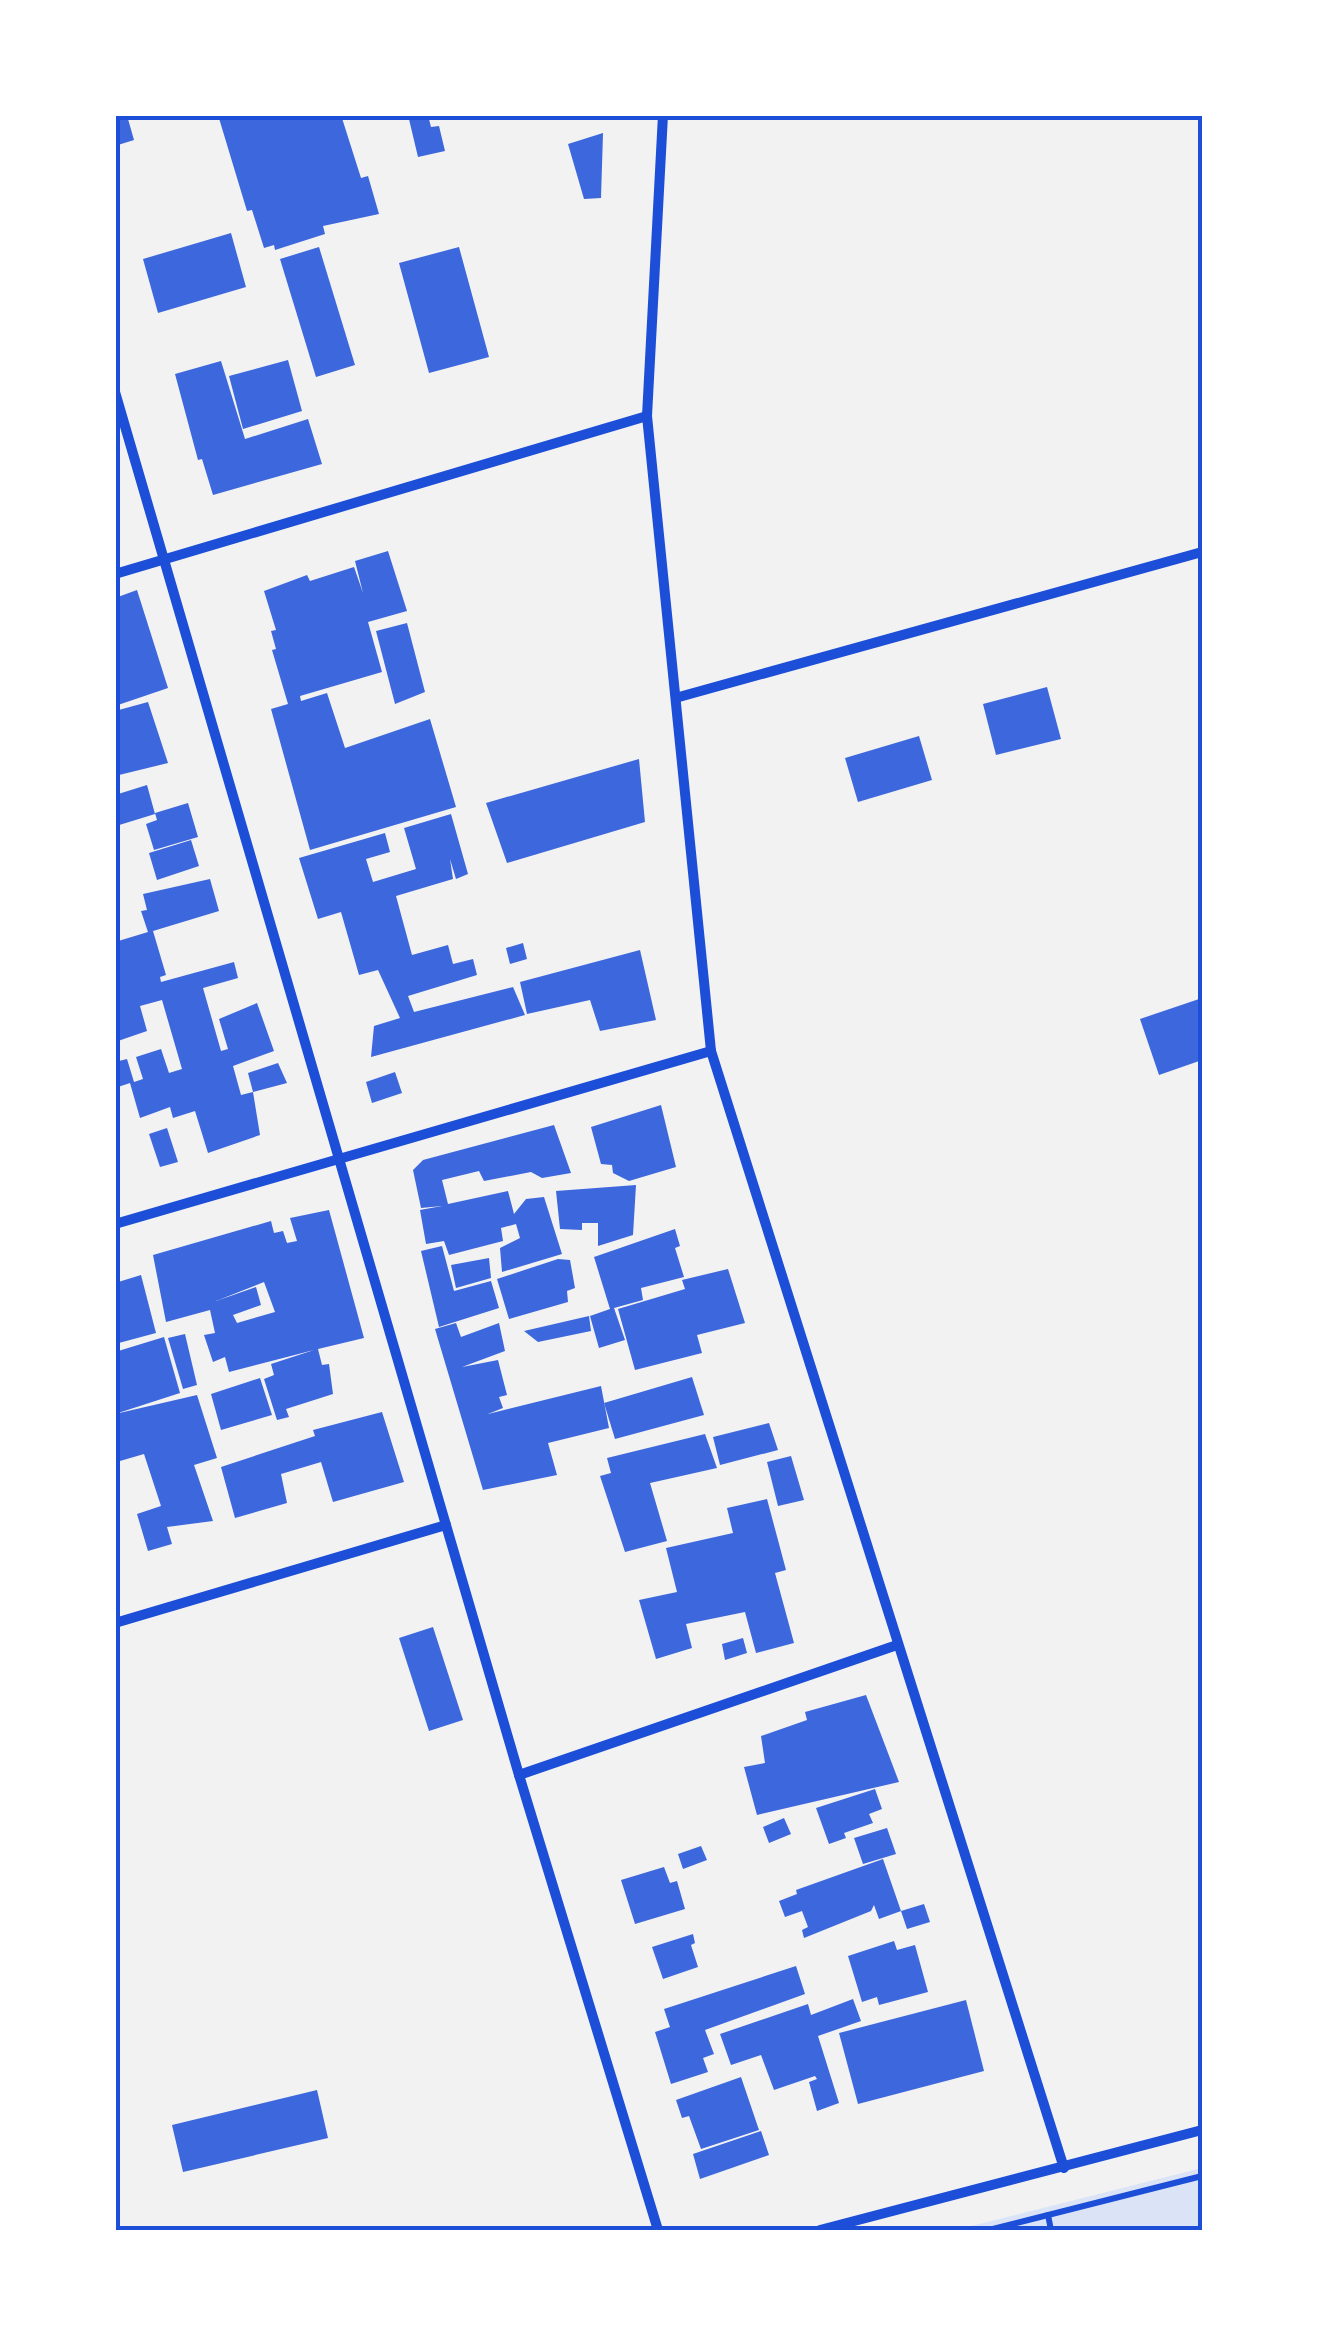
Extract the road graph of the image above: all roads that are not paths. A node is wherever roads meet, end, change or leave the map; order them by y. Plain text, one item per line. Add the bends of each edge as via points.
1 (663, 115) edge
2 (115, 392) edge
3 (647, 416) junction
4 (1202, 552) edge
5 (165, 558) junction
6 (115, 574) edge
7 (679, 697) junction
8 (711, 1051) junction
9 (340, 1156) junction
10 (115, 1224) edge
11 (446, 1525) junction
12 (115, 1622) edge
13 (898, 1645) junction
14 (518, 1775) junction
15 (1202, 2130) edge
16 (1064, 2168) junction
17 (658, 2230) edge
18 (820, 2230) edge

1 - 3 street
2 - 5 street
3 - 5 street
3 - 7 street
4 - 7 street
5 - 6 street
5 - 9 street
7 - 8 street
8 - 9 street
8 - 13 street
9 - 10 street
9 - 11 street
11 - 12 street
11 - 14 street
13 - 14 street
13 - 16 street
14 - 17 street
15 - 16 street
16 - 18 street

